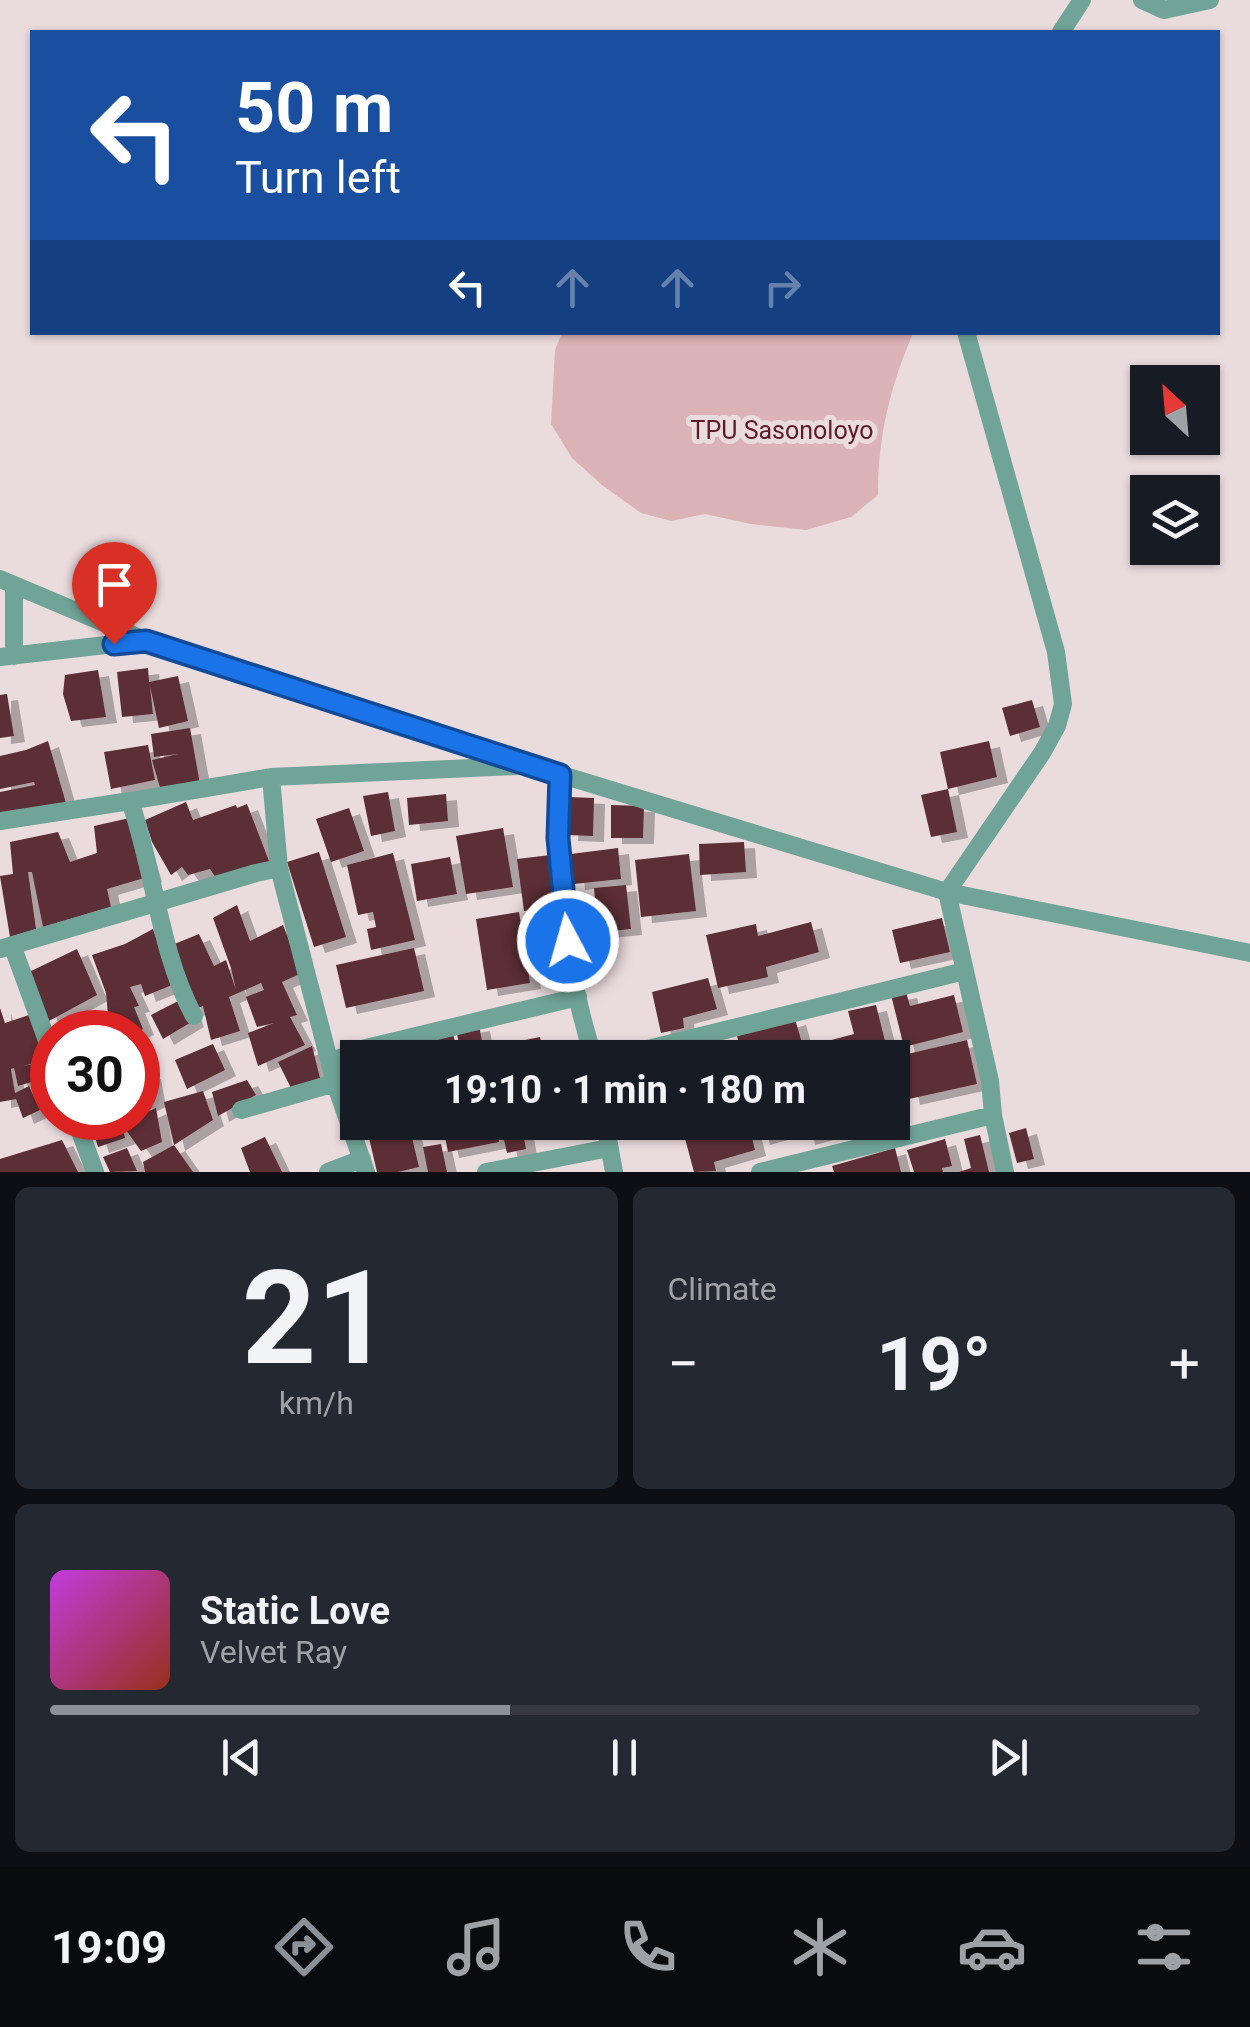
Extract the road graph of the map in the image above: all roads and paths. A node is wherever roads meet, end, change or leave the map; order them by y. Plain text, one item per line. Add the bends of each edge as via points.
1 (1082, 0) edge
2 (1142, 0) edge
3 (1210, 0) edge
4 (1062, 30) edge
5 (967, 335) edge
6 (7, 582) edge
7 (146, 641) junction
8 (7, 656) edge
9 (529, 765) junction
10 (560, 775) junction
11 (271, 777) junction
12 (130, 801) junction
13 (0, 822) edge
14 (279, 868) junction
15 (946, 892) junction
16 (158, 901) junction
17 (4, 943) edge
18 (1250, 954) edge
19 (965, 970) junction
20 (578, 997) junction
21 (33, 1010) edge
22 (194, 1016) dead end
23 (589, 1040) edge
24 (683, 1040) edge
25 (330, 1062) junction
26 (335, 1083) junction
27 (241, 1110) dead end
28 (993, 1114) junction
29 (84, 1140) edge
30 (608, 1140) edge
31 (610, 1148) junction
32 (825, 1164) edge
33 (364, 1166) edge
34 (95, 1172) edge
35 (328, 1172) edge
36 (486, 1172) edge
37 (614, 1172) edge
38 (760, 1172) edge
39 (1006, 1172) edge

1 - 4 street
2 - 3 street via 1164,10
5 - 15 street via 1056,652 1064,704 1042,754
6 - 7 street
6 - 8 street
7 - 8 street
7 - 9 street
9 - 10 street
9 - 11 street
10 - 15 street
10 - 20 street via 561,880
11 - 12 street
11 - 14 street
12 - 13 street
12 - 16 street
14 - 16 street
14 - 25 street
15 - 18 street
15 - 19 street
16 - 17 street
16 - 22 street
17 - 21 street
19 - 24 street
19 - 28 street
20 - 23 street
20 - 25 street
25 - 26 street
26 - 27 street
26 - 33 street
28 - 32 street
28 - 39 street
29 - 34 street
30 - 31 street
31 - 36 street
31 - 37 street
32 - 38 street
33 - 35 street

